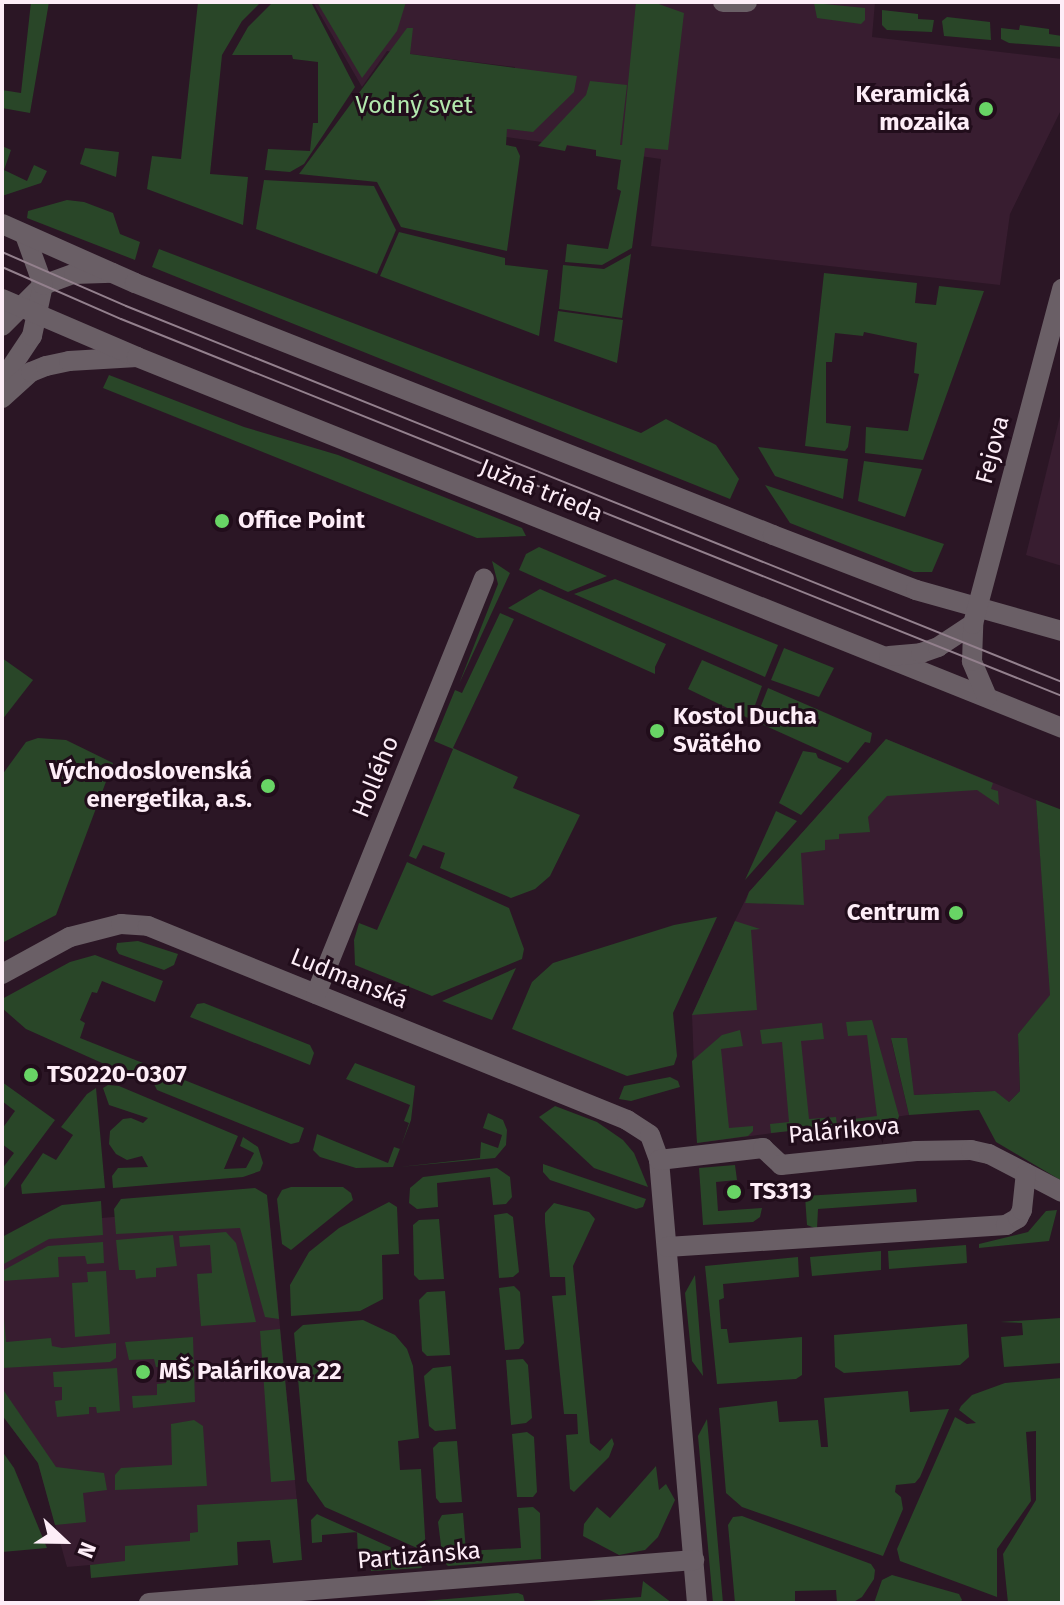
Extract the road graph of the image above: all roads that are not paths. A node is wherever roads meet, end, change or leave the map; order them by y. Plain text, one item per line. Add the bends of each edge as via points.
1 (723, 2) edge
2 (747, 2) edge
3 (2, 224) edge
4 (25, 235) junction
5 (112, 273) junction
6 (43, 285) junction
7 (1062, 289) edge
8 (10, 303) edge
9 (38, 316) junction
10 (2, 326) edge
11 (137, 357) junction
12 (2, 381) edge
13 (2, 398) edge
14 (484, 579) dead end
15 (976, 616) junction
16 (1062, 631) edge
17 (883, 656) junction
18 (987, 697) junction
19 (1062, 728) edge
20 (2, 974) edge
21 (316, 994) junction
22 (659, 1160) junction
23 (1026, 1173) junction
24 (1062, 1192) edge
25 (667, 1247) junction
26 (694, 1560) junction
27 (149, 1603) edge
28 (697, 1603) edge

1 - 2 street
3 - 4 street, Južná trieda
4 - 5 street, Južná trieda
4 - 6 street
5 - 6 street via 74,274
5 - 15 street, Južná trieda
6 - 8 street
6 - 9 street
7 - 15 street, Fejova
8 - 9 street, Južná trieda
8 - 10 street
9 - 11 street, Južná trieda
9 - 12 street via 32,336
11 - 13 street via 46,366
11 - 17 street, Južná trieda
14 - 21 street, Hollého
15 - 16 street, Južná trieda
15 - 17 street via 938,647
15 - 18 street, Fejova via 972,661
17 - 18 street, Južná trieda
18 - 19 street, Južná trieda
20 - 21 street, Ludmanská via 70,937 137,924
21 - 22 street, Ludmanská via 627,1120 650,1135
22 - 23 street, Palárikova via 763,1148 781,1165 953,1149 989,1154
22 - 25 street
23 - 24 street, Palárikova
23 - 25 street via 1022,1210 1006,1225
25 - 26 street
26 - 27 street, Partizánska
26 - 28 street

